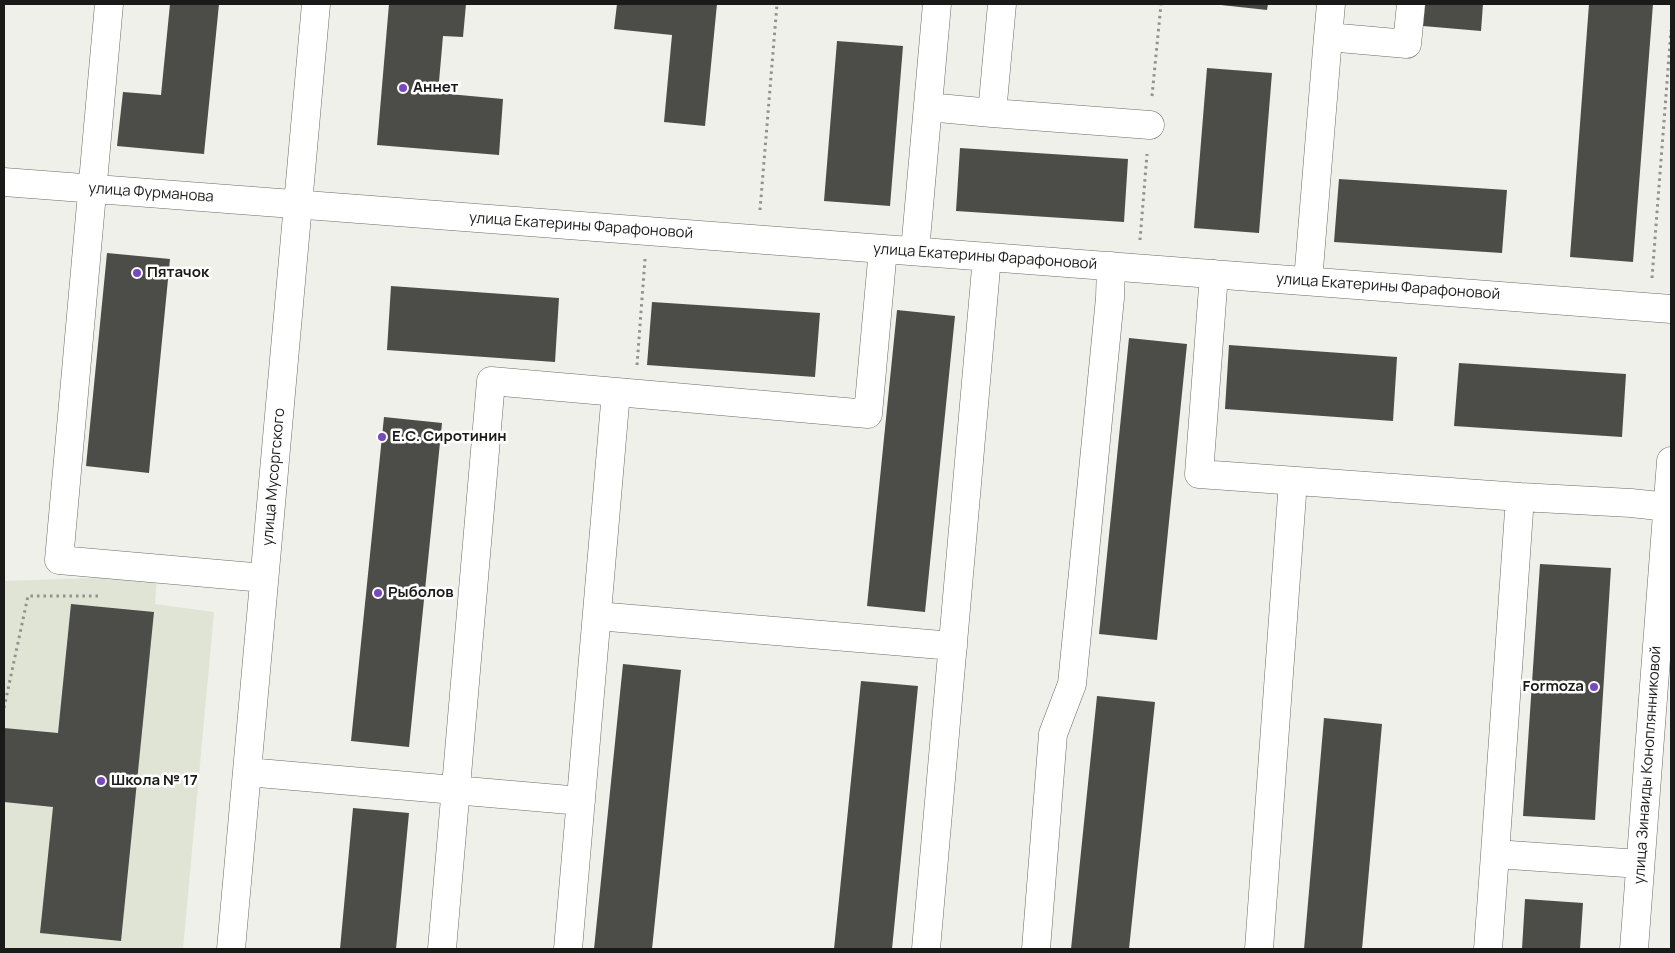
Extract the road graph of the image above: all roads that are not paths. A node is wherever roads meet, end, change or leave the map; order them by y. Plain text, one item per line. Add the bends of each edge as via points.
1 (109, 4) edge
2 (316, 4) edge
3 (937, 4) edge
4 (1002, 4) edge
5 (1331, 4) edge
6 (1411, 4) edge
7 (1328, 37) junction
8 (928, 107) junction
9 (992, 113) junction
10 (1150, 124) dead end
11 (4, 182) edge
12 (93, 189) junction
13 (298, 205) junction
14 (883, 249) junction
15 (915, 251) junction
16 (986, 257) junction
17 (1111, 266) junction
18 (1214, 274) junction
19 (1308, 281) junction
20 (1661, 308) edge
21 (626, 393) junction
22 (1671, 461) edge
23 (1293, 481) junction
24 (1520, 497) junction
25 (1669, 516) edge
26 (264, 578) junction
27 (597, 616) junction
28 (953, 646) junction
29 (247, 772) junction
30 (456, 790) junction
31 (580, 801) junction
32 (1495, 854) junction
33 (1640, 864) junction
34 (231, 949) edge
35 (442, 949) edge
36 (568, 949) edge
37 (926, 949) edge
38 (1036, 949) edge
39 (1259, 949) edge
40 (1488, 949) edge
41 (1634, 949) edge

1 - 12 street
2 - 13 street, улица Мусоргского
3 - 8 street
4 - 9 street
5 - 7 street
6 - 7 street via 1407,44
7 - 19 street
8 - 9 street
8 - 15 street
9 - 10 street
11 - 12 street, улица Фурманова
12 - 13 street, улица Фурманова
12 - 26 street via 59,560
13 - 14 street, улица Екатерины Фарафоновой
13 - 26 street, улица Мусоргского
14 - 15 street, улица Екатерины Фарафоновой
14 - 21 street via 868,414
15 - 16 street, улица Екатерины Фарафоновой
16 - 17 street, улица Екатерины Фарафоновой
16 - 28 street
17 - 18 street, улица Екатерины Фарафоновой
17 - 38 street via 1072,684 1053,734
18 - 19 street, улица Екатерины Фарафоновой
18 - 23 street via 1199,474
19 - 20 street, улица Екатерины Фарафоновой
21 - 27 street
21 - 30 street via 491,381
22 - 25 street, улица Зинаиды Коноплянниковой
23 - 24 street
23 - 39 street
24 - 25 street via 1631,503
24 - 32 street
25 - 33 street, улица Зинаиды Коноплянниковой
26 - 29 street, улица Мусоргского
27 - 28 street
27 - 31 street
28 - 37 street
29 - 30 street
29 - 34 street, улица Мусоргского
30 - 31 street
30 - 35 street
31 - 36 street
32 - 33 street
32 - 40 street
33 - 41 street, улица Зинаиды Коноплянниковой

